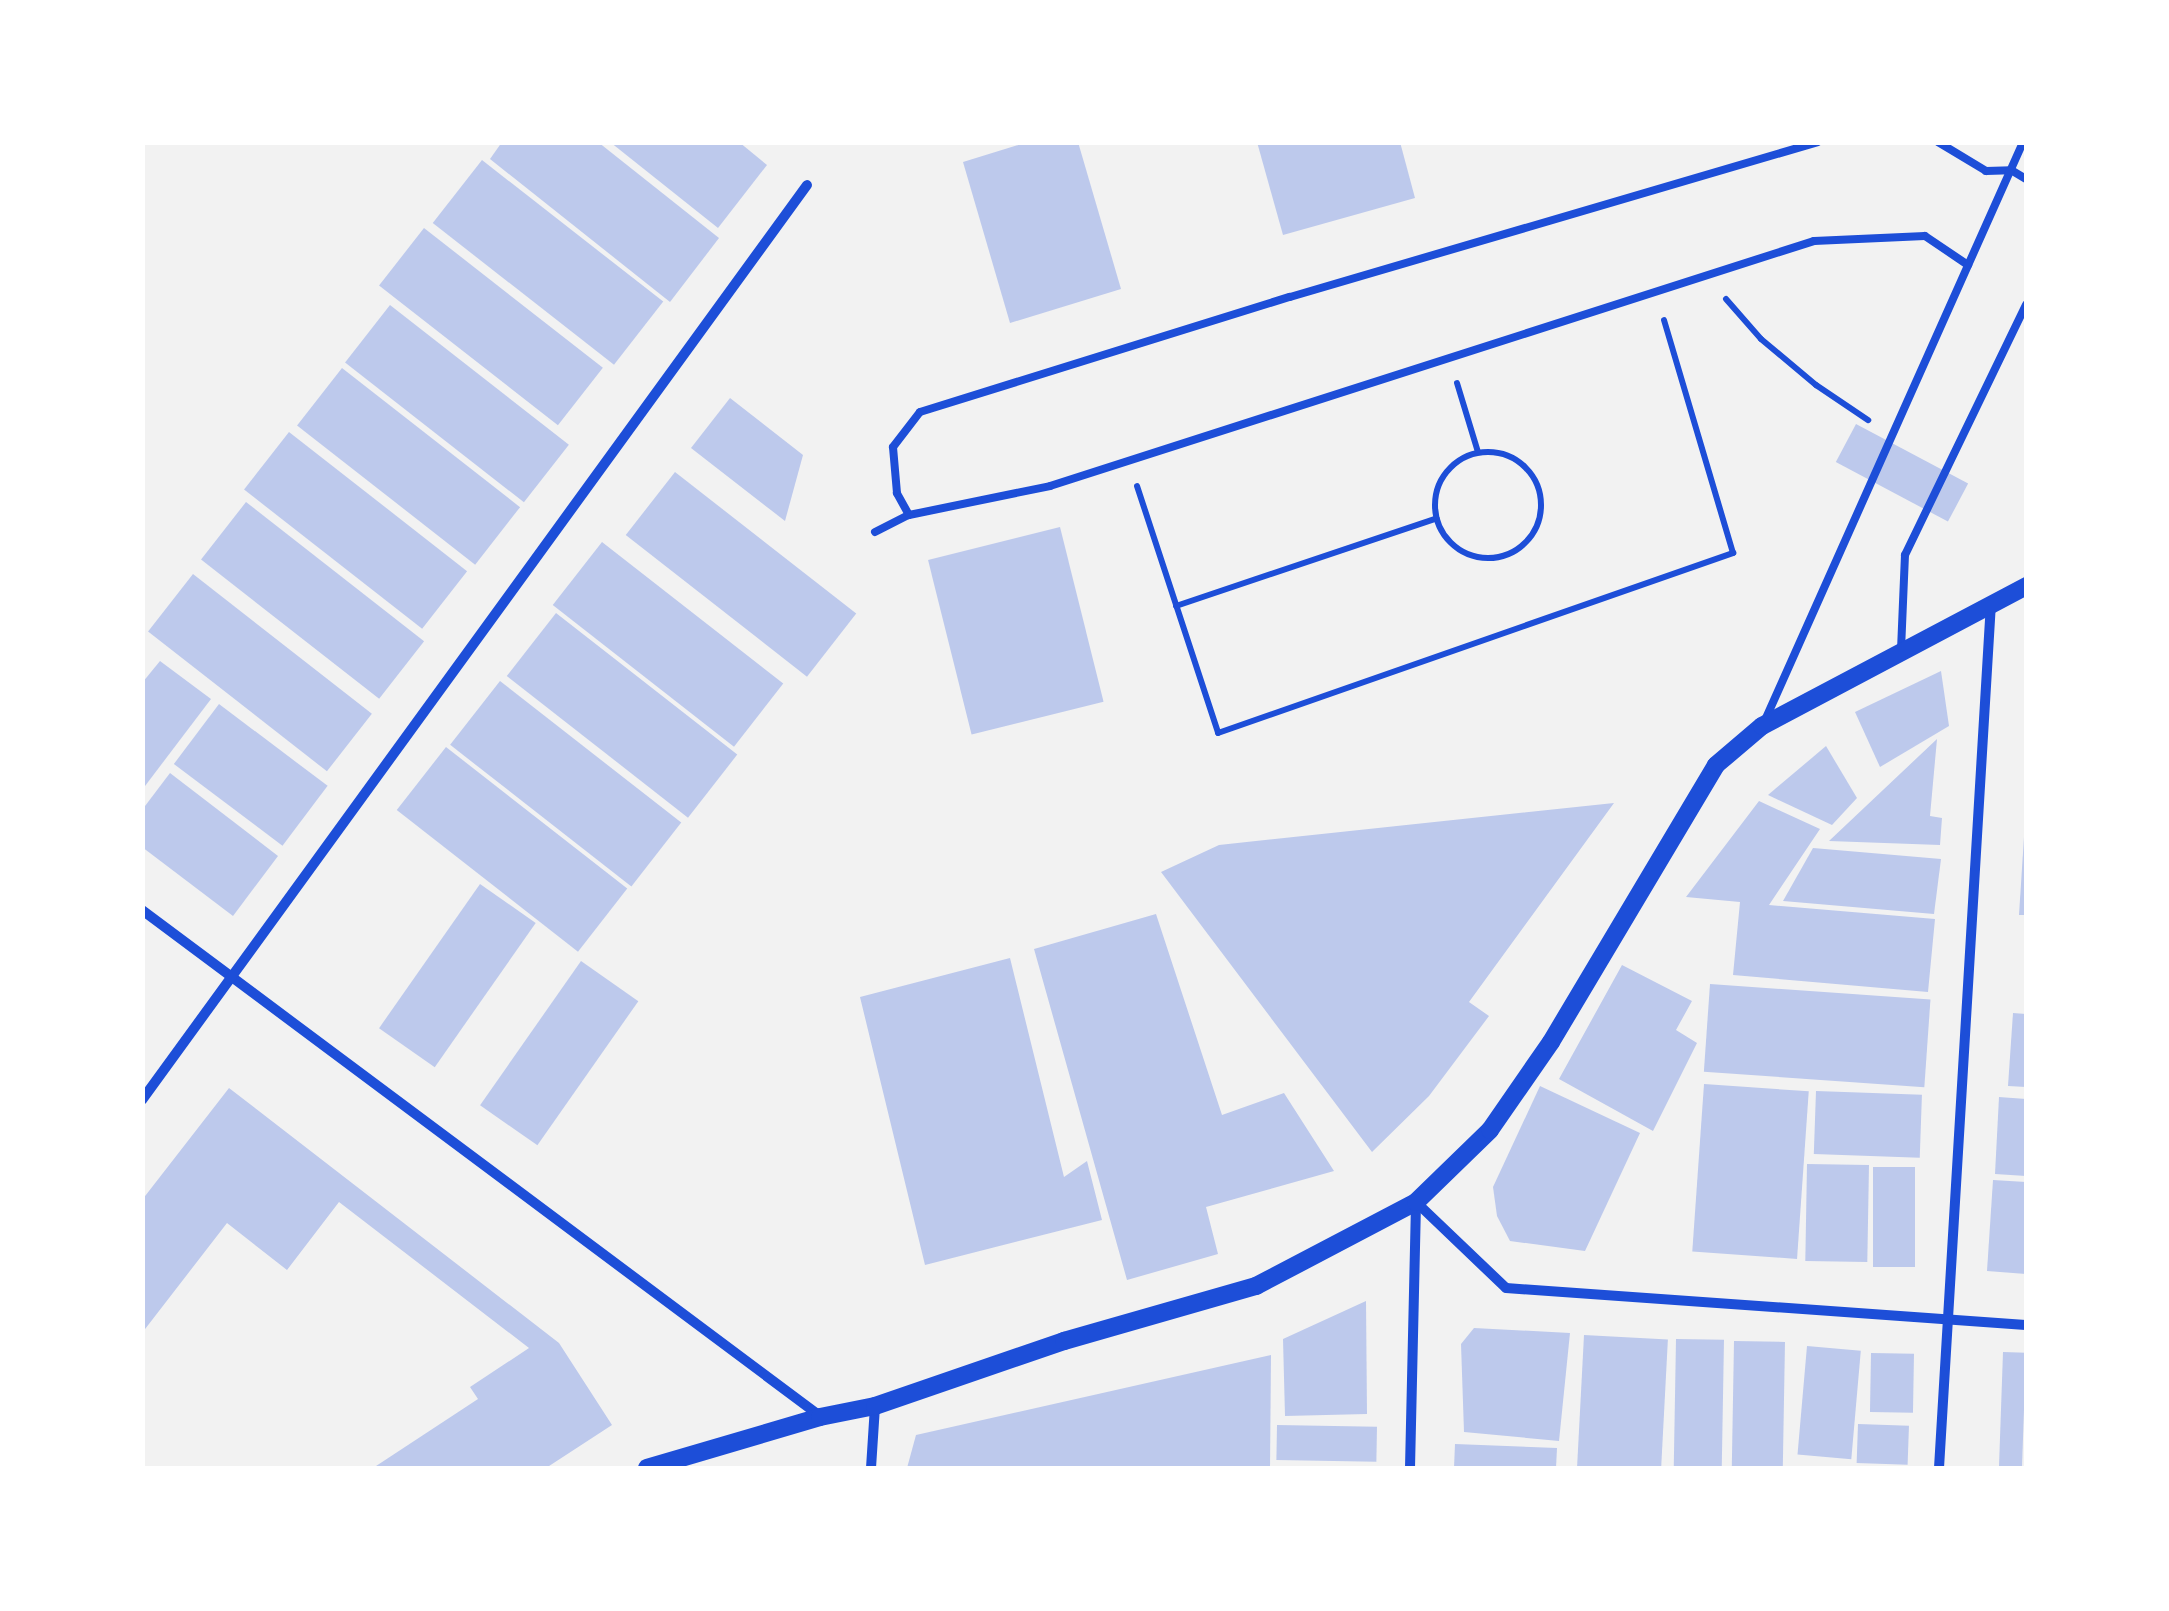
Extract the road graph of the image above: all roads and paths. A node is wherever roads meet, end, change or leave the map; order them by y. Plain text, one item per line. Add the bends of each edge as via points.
1 (1818, 142) edge
2 (1938, 142) edge
3 (2023, 142) edge
4 (2011, 170) junction
5 (2026, 179) edge
6 (807, 185) dead end
7 (1968, 265) junction
8 (1715, 286) dead end
9 (2026, 304) edge
10 (1660, 310) dead end
11 (1455, 378) dead end
12 (1877, 404) dead end
13 (1478, 452) junction
14 (1155, 476) dead end
15 (908, 516) junction
16 (1436, 518) junction
17 (875, 532) dead end
18 (2026, 586) edge
19 (1991, 603) junction
20 (1176, 606) junction
21 (1902, 650) junction
22 (1762, 726) junction
23 (142, 910) edge
24 (234, 978) junction
25 (142, 1100) edge
26 (1416, 1202) junction
27 (1948, 1323) junction
28 (2026, 1325) edge
29 (875, 1406) junction
30 (820, 1417) junction
31 (647, 1468) edge
32 (870, 1468) edge
33 (1410, 1468) edge
34 (1940, 1468) edge

1 - 15 lane via 920,412 893,448
2 - 4 lane via 1986,171
3 - 4 lane
4 - 5 lane
4 - 7 lane
6 - 24 street
7 - 15 lane via 1925,236 1814,241 1050,486
7 - 22 lane
8 - 12 path via 1761,339 1816,385 1869,421
9 - 21 lane via 1905,555
10 - 20 path via 1733,553 1218,733
11 - 13 path
13 - 16 path via 1448,470 1439,484
13 - 16 path via 1512,458 1537,483 1539,518 1532,534 1504,556 1487,558 1455,546
14 - 20 path via 1136,482
15 - 17 lane
16 - 20 path
18 - 19 street
19 - 21 street
19 - 27 street
21 - 22 street
22 - 26 street via 1716,765 1551,1042 1490,1130
23 - 24 street
24 - 25 street
24 - 30 street
26 - 27 street via 1506,1288
26 - 29 street via 1256,1286 1064,1341
26 - 33 street
27 - 28 street
27 - 34 street
29 - 30 street
29 - 32 street
30 - 31 street

